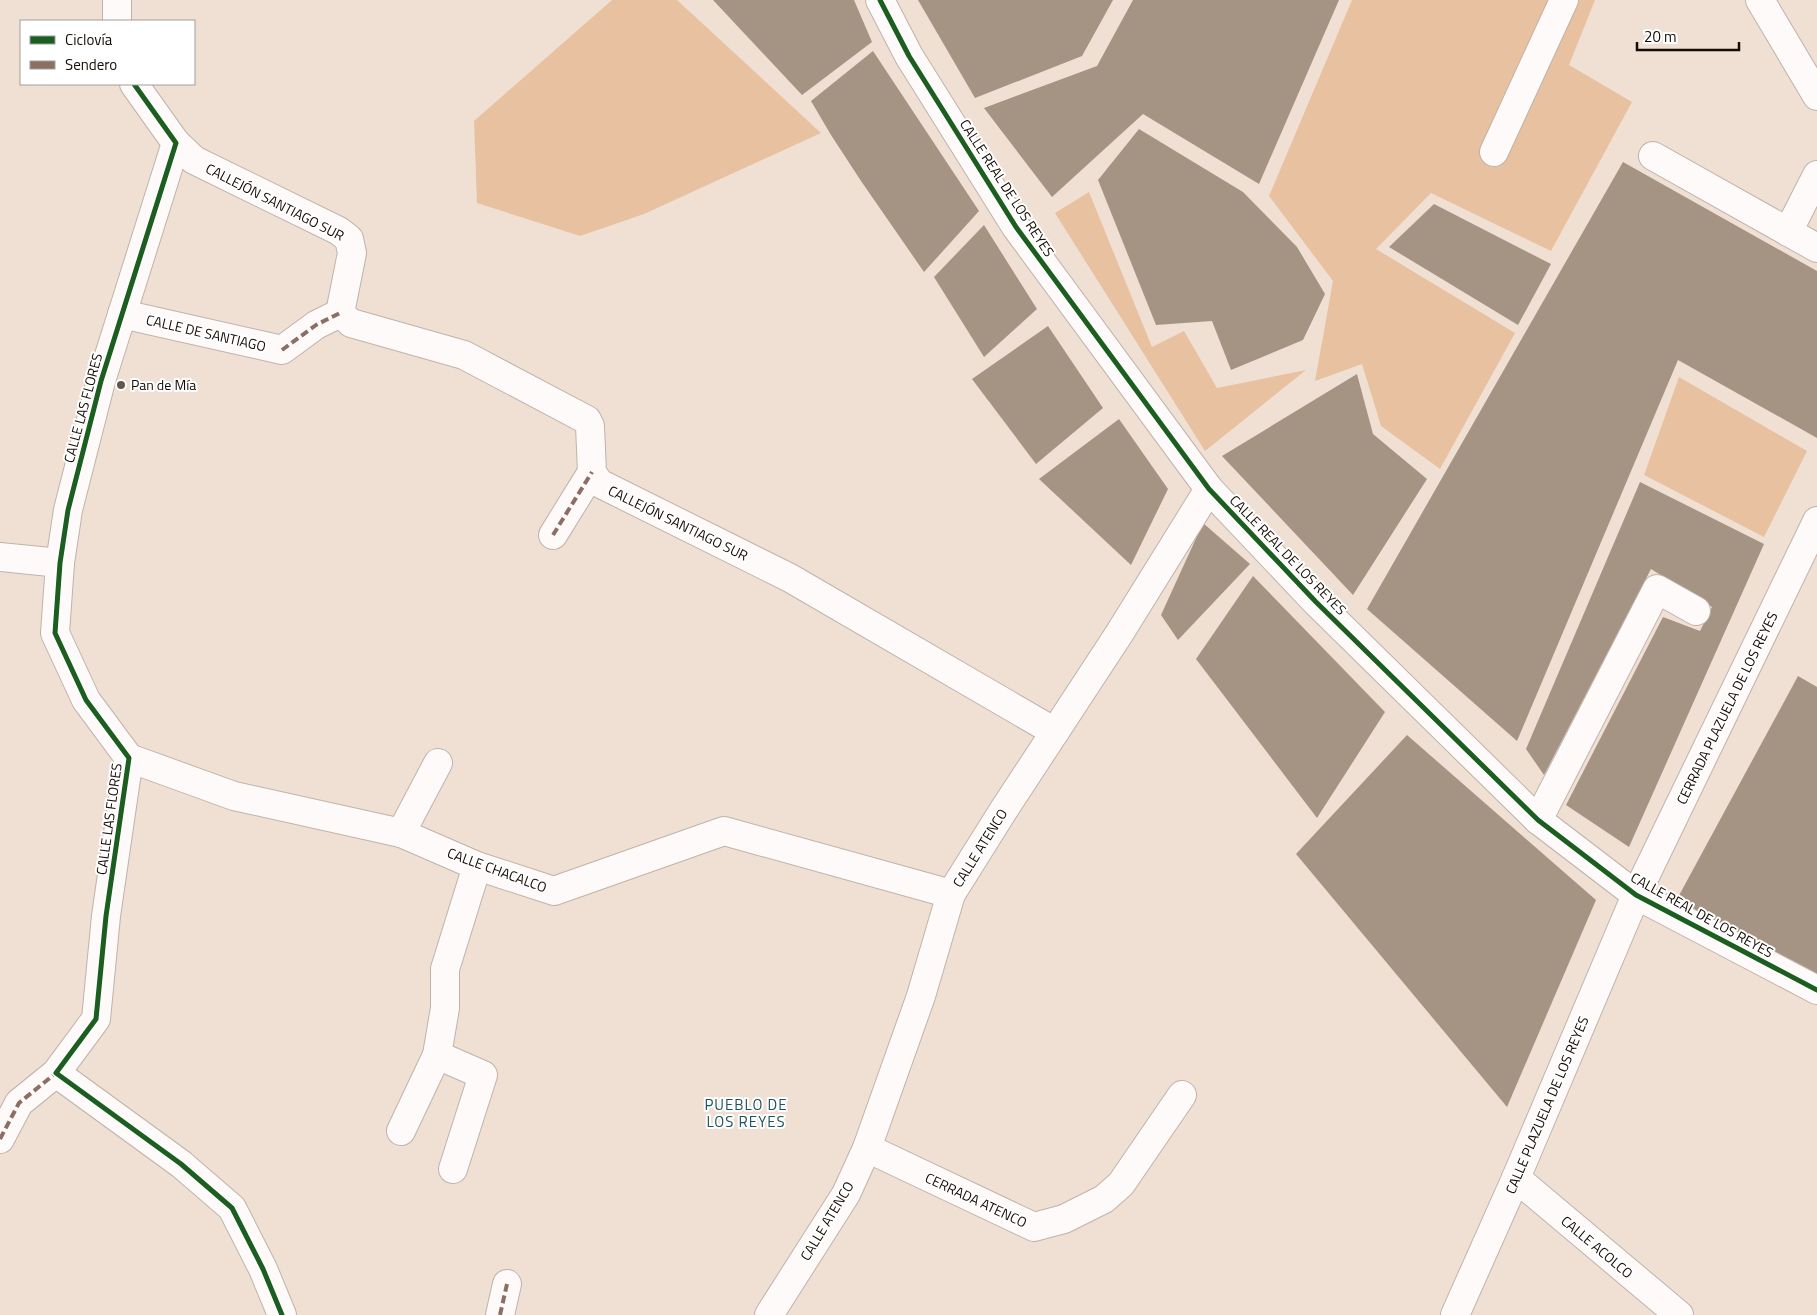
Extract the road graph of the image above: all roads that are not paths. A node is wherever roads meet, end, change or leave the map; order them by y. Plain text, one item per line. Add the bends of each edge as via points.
1 (117, 0) edge
2 (880, 0) edge
3 (1564, 0) edge
4 (1760, 0) edge
5 (117, 20) edge
6 (135, 85) edge
7 (1817, 96) edge
8 (176, 143) junction
9 (1494, 152) dead end
10 (1653, 156) dead end
11 (1817, 175) edge
12 (1788, 232) junction
13 (1817, 248) edge
14 (340, 313) junction
15 (122, 314) junction
16 (592, 472) junction
17 (1209, 489) junction
18 (1817, 521) edge
19 (553, 535) dead end
20 (0, 557) edge
21 (60, 562) junction
22 (1696, 611) dead end
23 (1055, 732) junction
24 (129, 758) junction
25 (438, 763) dead end
26 (1538, 820) junction
27 (401, 833) junction
28 (477, 866) junction
29 (951, 894) junction
30 (1636, 895) junction
31 (1817, 990) edge
32 (438, 1055) junction
33 (56, 1073) junction
34 (1182, 1095) dead end
35 (401, 1131) dead end
36 (0, 1139) edge
37 (867, 1148) junction
38 (453, 1169) dead end
39 (1516, 1178) junction
40 (507, 1284) dead end
41 (282, 1315) edge
42 (500, 1315) edge
43 (769, 1315) edge
44 (1456, 1315) edge
45 (1679, 1315) edge

1 - 5 street
2 - 17 street, CALLE REAL DE LOS REYES via 909,56 1016,227
3 - 9 street
4 - 7 street
6 - 8 street
8 - 14 street, CALLEJÓN SANTIAGO SUR via 194,160 339,231 349,239 352,253
8 - 15 street, CALLE LAS FLORES
10 - 12 street
11 - 12 street
12 - 13 street
14 - 15 street, CALLE DE SANTIAGO via 316,325 282,350
14 - 16 street via 352,324 464,355 587,420
15 - 21 street, CALLE LAS FLORES via 98,390 68,510
16 - 19 street
16 - 23 street, CALLEJÓN SANTIAGO SUR via 598,484 790,578
17 - 23 street, CALLE ATENCO
17 - 26 street, CALLE REAL DE LOS REYES via 1316,602
18 - 30 street, CERRADA PLAZUELA DE LOS REYES
20 - 21 street
21 - 24 street, CALLE LAS FLORES via 56,633 86,700
22 - 26 street via 1657,590
23 - 29 street, CALLE ATENCO
24 - 27 street, CALLE CHACALCO via 234,796
24 - 33 street, CALLE LAS FLORES via 106,916 96,1019
25 - 27 street
26 - 30 street, CALLE REAL DE LOS REYES
27 - 28 street, CALLE CHACALCO
28 - 29 street, CALLE CHACALCO via 554,891 724,831
28 - 32 street via 444,969 445,1008
29 - 37 street, CALLE ATENCO via 921,996
30 - 31 street, CALLE REAL DE LOS REYES
30 - 39 street, CALLE PLAZUELA DE LOS REYES
32 - 35 street
32 - 38 street via 483,1075
33 - 36 street, CALLE LAS FLORES via 19,1103
33 - 41 street via 181,1164 232,1208
34 - 37 street, CERRADA ATENCO via 1121,1184 1104,1199 1064,1219 1034,1227
37 - 43 street, CALLE ATENCO via 846,1194
39 - 44 street, CALLE PLAZUELA DE LOS REYES
39 - 45 street, CALLE ACOLCO
40 - 42 street

